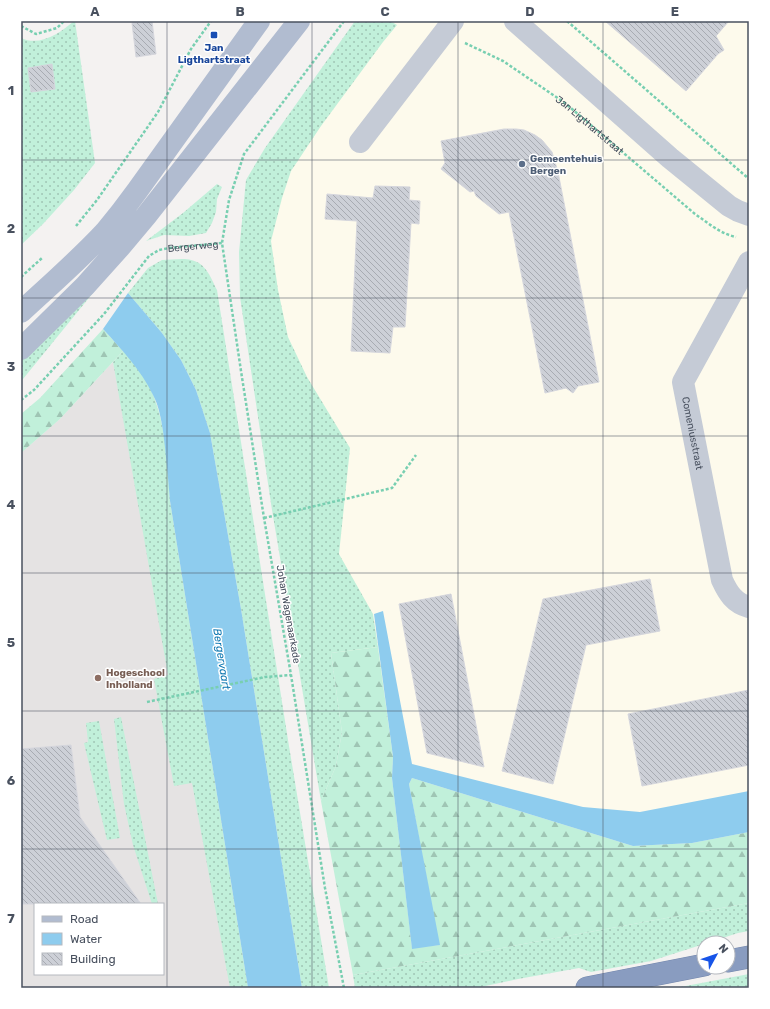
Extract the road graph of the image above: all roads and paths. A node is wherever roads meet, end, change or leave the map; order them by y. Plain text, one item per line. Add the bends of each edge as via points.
1 (64, 21) edge
2 (211, 21) edge
3 (259, 21) edge
4 (299, 21) edge
5 (344, 21) edge
6 (515, 21) edge
7 (567, 21) edge
8 (21, 26) edge
9 (448, 26) edge
10 (360, 142) dead end
11 (749, 180) edge
12 (749, 215) edge
13 (76, 226) dead end
14 (737, 238) dead end
15 (222, 243) junction
16 (46, 254) dead end
17 (749, 262) edge
18 (21, 276) edge
19 (21, 312) edge
20 (21, 349) edge
21 (21, 400) edge
22 (416, 455) dead end
23 (264, 518) junction
24 (749, 607) edge
25 (291, 675) junction
26 (147, 702) dead end
27 (749, 956) edge
28 (736, 959) edge
29 (696, 967) edge
30 (344, 988) edge
31 (587, 988) edge

1 - 8 path via 57,28 36,34
2 - 13 path via 191,49 158,112
3 - 19 main road via 105,232
4 - 20 main road via 120,247 85,286
5 - 15 path, Bergerweg via 244,154 229,200
6 - 12 street via 670,158 729,206
7 - 11 path
9 - 10 street
9 - 14 path, Jan Ligthartstraat via 565,103 695,214 715,228
15 - 21 path, Bergerweg via 169,248 149,256 104,314 34,390
15 - 23 path, Johan Wagenaarkade
16 - 18 path
17 - 24 street, Comeniusstraat via 682,382 722,580 734,600
22 - 23 path via 392,488
23 - 25 path, Johan Wagenaarkade
25 - 26 path via 266,677
25 - 30 path, Johan Wagenaarkade via 325,888
27 - 28 highway
29 - 31 highway

